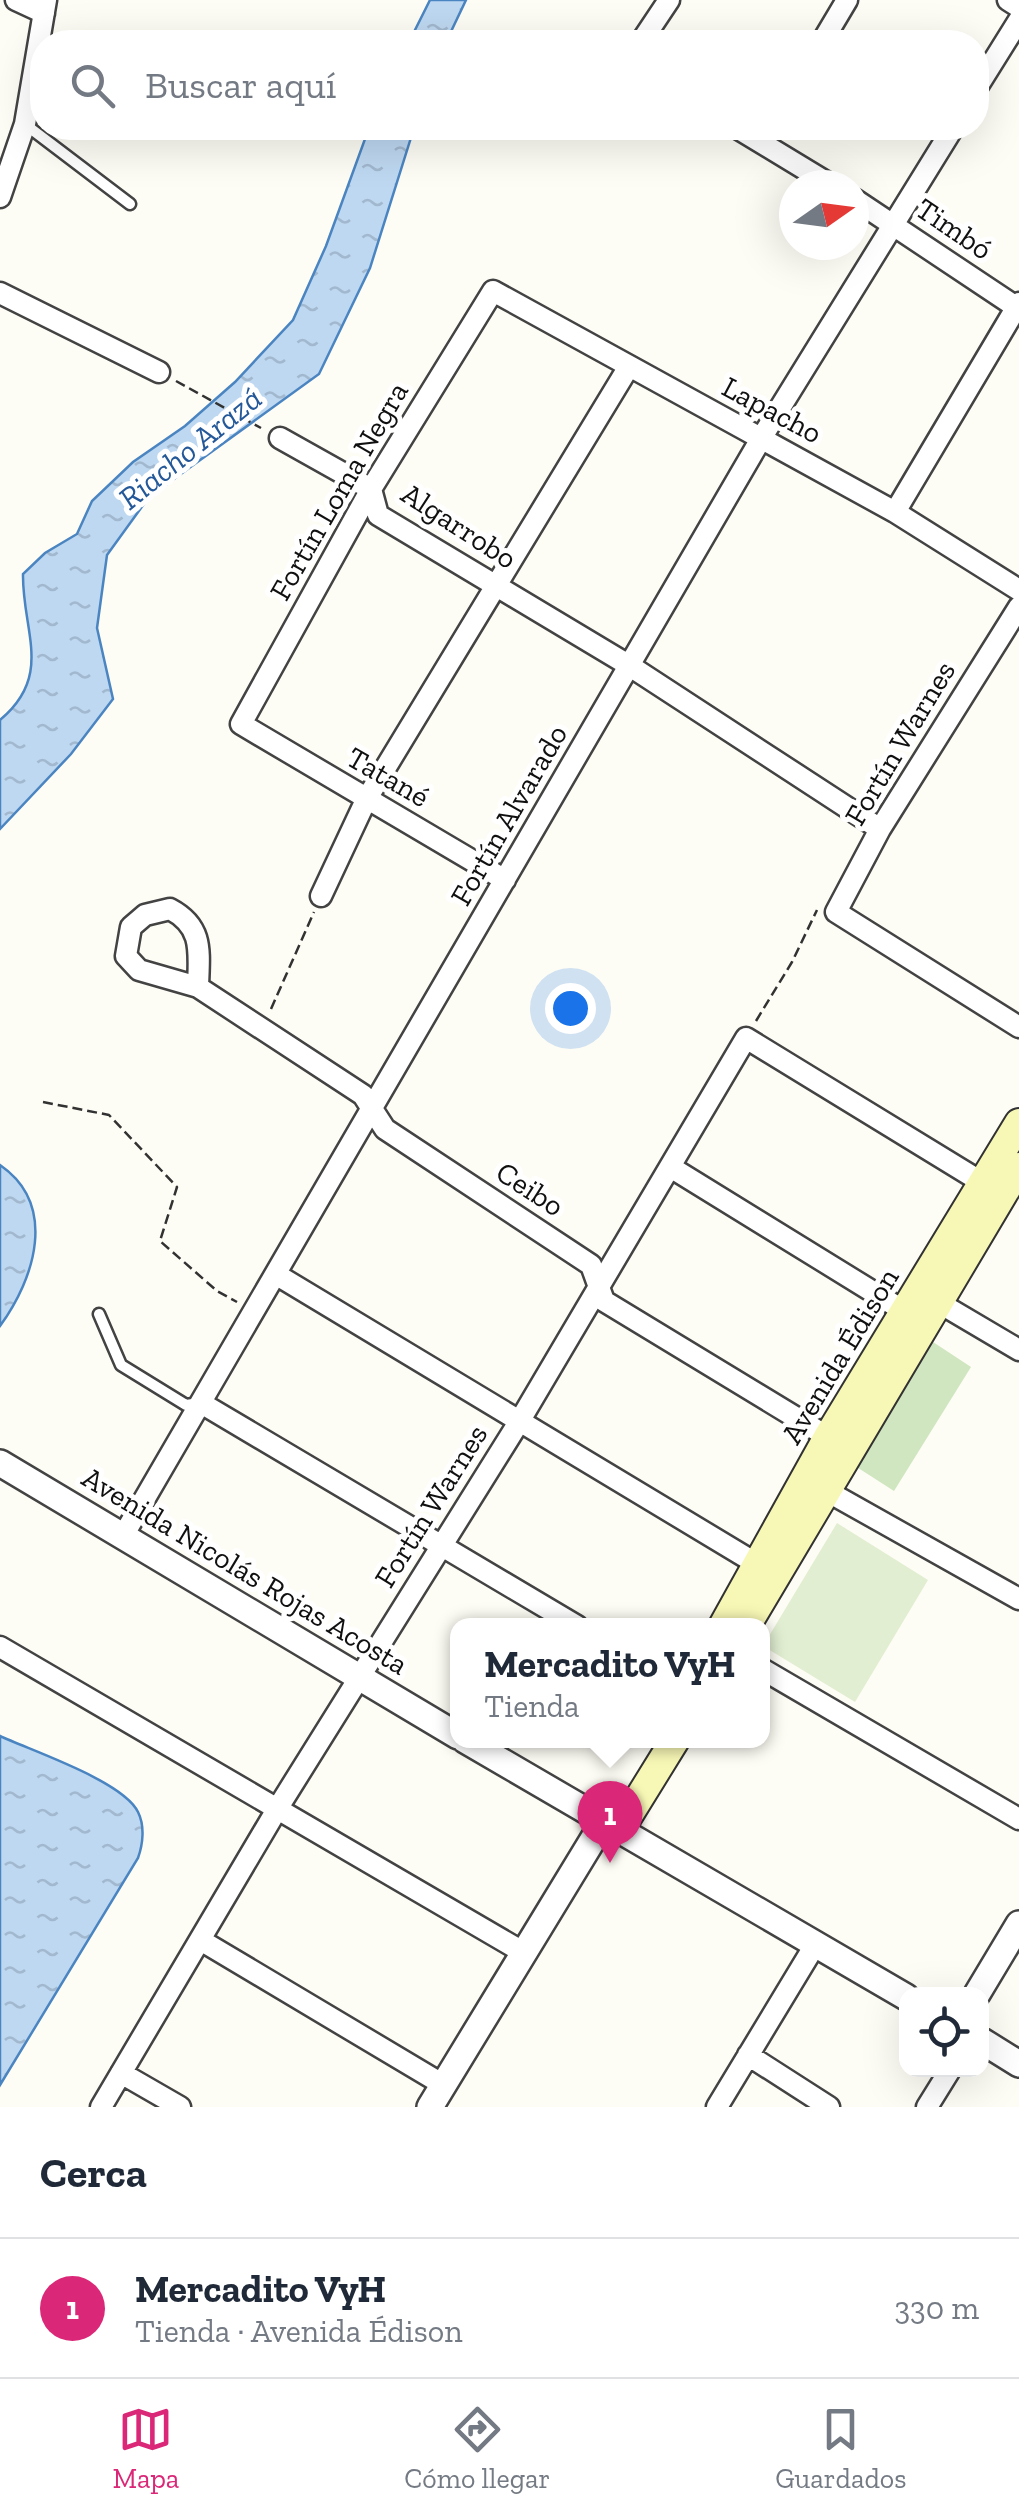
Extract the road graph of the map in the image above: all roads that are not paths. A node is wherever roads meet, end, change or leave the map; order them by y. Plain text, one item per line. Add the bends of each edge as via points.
1 (13, 0) edge
2 (668, 0) edge
3 (847, 0) edge
4 (1008, 0) edge
5 (45, 6) edge
6 (0, 7) edge
7 (1019, 8) edge
8 (1019, 20) edge
9 (649, 30) edge
10 (829, 30) edge
11 (989, 68) edge
12 (30, 94) edge
13 (25, 124) junction
14 (30, 128) edge
15 (46, 140) edge
16 (774, 140) edge
17 (946, 140) edge
18 (812, 170) edge
19 (0, 197) edge
20 (130, 204) dead end
21 (869, 209) edge
22 (894, 224) junction
23 (493, 290) joint
24 (0, 292) edge
25 (1018, 306) edge
26 (628, 368) junction
27 (159, 372) road end
28 (762, 437) junction
29 (280, 438) road end
30 (371, 489) junction
31 (894, 512) junction
32 (494, 587) junction
33 (1019, 590) edge
34 (1019, 606) edge
35 (630, 666) junction
36 (242, 724) joint
37 (366, 800) junction
38 (880, 829) junction
39 (505, 880) junction
40 (322, 896) road end
41 (198, 988) dead end
42 (1019, 1027) edge
43 (374, 1110) junction
44 (1019, 1123) edge
45 (1013, 1163) edge
46 (672, 1168) junction
47 (982, 1184) junction
48 (277, 1275) junction
49 (598, 1284) junction
50 (919, 1301) junction
51 (99, 1314) dead end
52 (1019, 1350) edge
53 (201, 1403) junction
54 (519, 1422) junction
55 (828, 1437) junction
56 (0, 1463) edge
57 (814, 1485) junction
58 (123, 1536) junction
59 (444, 1544) junction
60 (758, 1564) junction
61 (1019, 1599) edge
62 (564, 1618) edge
63 (728, 1618) edge
64 (750, 1618) edge
65 (0, 1646) edge
66 (770, 1674) edge
67 (359, 1677) junction
68 (450, 1731) edge
69 (479, 1748) edge
70 (650, 1748) edge
71 (670, 1748) edge
72 (279, 1806) junction
73 (1019, 1819) edge
74 (611, 1826) junction
75 (1019, 1924) edge
76 (202, 1941) junction
77 (814, 1945) junction
78 (521, 1951) junction
79 (981, 1987) edge
80 (899, 1994) edge
81 (989, 2045) edge
82 (748, 2055) junction
83 (1019, 2064) edge
84 (121, 2073) junction
85 (946, 2077) edge
86 (436, 2096) edge
87 (100, 2107) edge
88 (180, 2107) edge
89 (717, 2107) edge
90 (830, 2107) edge
91 (927, 2107) edge

1 - 5 street
1 - 6 street
2 - 9 street
3 - 10 street
4 - 7 street
8 - 11 street
12 - 13 street
13 - 14 lane
13 - 19 street
15 - 20 lane
16 - 18 street
17 - 22 street, Fortín Alvarado
21 - 22 street, Timbó
22 - 25 street, Timbó
22 - 28 street, Fortín Alvarado
23 - 26 street, Lapacho
23 - 30 street, Fortín Loma Negra
24 - 27 street
25 - 31 street
26 - 28 street, Lapacho
26 - 32 street
28 - 31 street, Lapacho
28 - 35 street, Fortín Alvarado
29 - 30 street, Algarrobo
30 - 32 street, Algarrobo via 378,515
30 - 36 street, Fortín Loma Negra
31 - 33 street, Lapacho
32 - 35 street, Algarrobo
32 - 37 street
34 - 38 street, Fortín Warnes
35 - 38 street, Algarrobo
35 - 39 street, Fortín Alvarado
36 - 37 street, Tatané
37 - 39 street, Tatané
37 - 40 street
38 - 42 street, Fortín Warnes via 836,912
39 - 43 street, Fortín Alvarado
41 - 43 street, Ceibo via 363,1095
43 - 48 street, Fortín Alvarado
43 - 49 street, Ceibo via 385,1129 591,1266
44 - 45 main road, Avenida Édison
45 - 47 main road, Avenida Édison
45 - 50 main road, Avenida Édison
46 - 47 street, Fortín Warnes via 746,1038
46 - 49 street, Fortín Warnes
46 - 50 street
47 - 50 main road, Avenida Édison
48 - 53 street, Fortín Alvarado
48 - 54 street
49 - 54 street, Fortín Warnes
49 - 55 street, Ceibo via 604,1301
50 - 52 street
50 - 55 main road, Avenida Édison
50 - 57 main road, Avenida Édison
51 - 53 lane via 121,1364 186,1405
53 - 58 street, Fortín Alvarado
53 - 59 street
54 - 59 street, Fortín Warnes
54 - 60 street
55 - 57 main road, Avenida Édison
56 - 58 street, Avenida Nicolás Rojas Acosta
57 - 60 main road, Avenida Édison
57 - 61 street
57 - 64 main road, Avenida Édison
58 - 67 street, Avenida Nicolás Rojas Acosta
59 - 62 street
59 - 67 street, Fortín Warnes
60 - 63 main road, Avenida Édison
65 - 72 street
66 - 73 street
67 - 68 street, Avenida Nicolás Rojas Acosta
67 - 72 street, Fortín Warnes
69 - 74 street
70 - 74 main road
71 - 74 main road
72 - 76 street, Fortín Warnes
72 - 78 street
74 - 77 street
74 - 78 street
75 - 79 street
76 - 84 street, Fortín Warnes
76 - 86 street
77 - 80 street
77 - 82 street
78 - 86 street
81 - 83 street
82 - 89 street
82 - 90 street
84 - 87 street, Fortín Warnes
84 - 88 street
85 - 91 street

